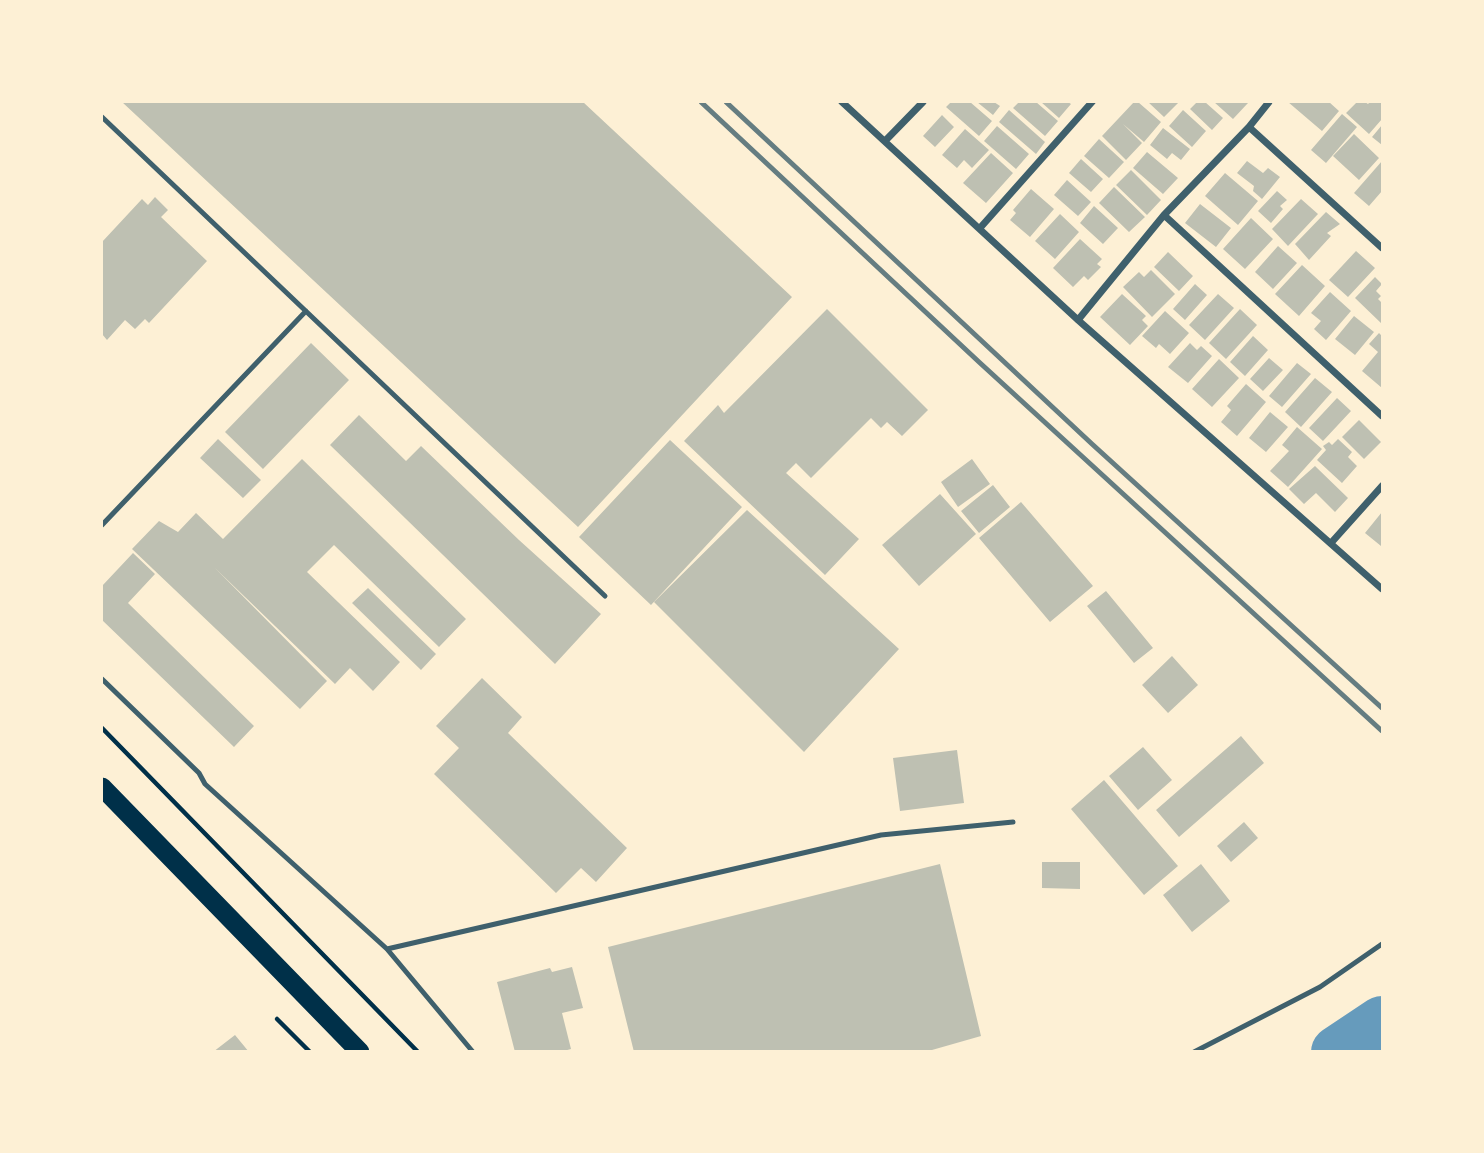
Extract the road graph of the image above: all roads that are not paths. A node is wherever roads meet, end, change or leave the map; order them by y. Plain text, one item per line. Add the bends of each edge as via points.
1 (842, 102) edge
2 (923, 102) edge
3 (1092, 102) edge
4 (1269, 102) edge
5 (102, 117) edge
6 (1248, 127) junction
7 (886, 141) junction
8 (1164, 215) junction
9 (979, 228) junction
10 (1382, 248) edge
11 (306, 311) junction
12 (1078, 320) junction
13 (1382, 416) edge
14 (1382, 486) edge
15 (102, 525) edge
16 (1331, 543) junction
17 (1382, 589) edge
18 (605, 596) dead end
19 (102, 678) edge
20 (102, 787) edge
21 (1013, 822) dead end
22 (1382, 944) edge
23 (387, 949) junction
24 (360, 1052) edge
25 (473, 1052) edge
26 (1194, 1052) edge

1 - 7 street
2 - 7 street
3 - 9 street
4 - 6 street
5 - 11 lane
6 - 8 street
6 - 10 street
7 - 9 street
8 - 12 street
8 - 13 street
9 - 12 street
11 - 15 lane
11 - 18 lane
12 - 16 street
14 - 16 street
16 - 17 street
19 - 23 lane via 200,773 205,784
20 - 24 highway
21 - 23 lane via 881,835
22 - 26 lane via 1320,986
23 - 25 lane

